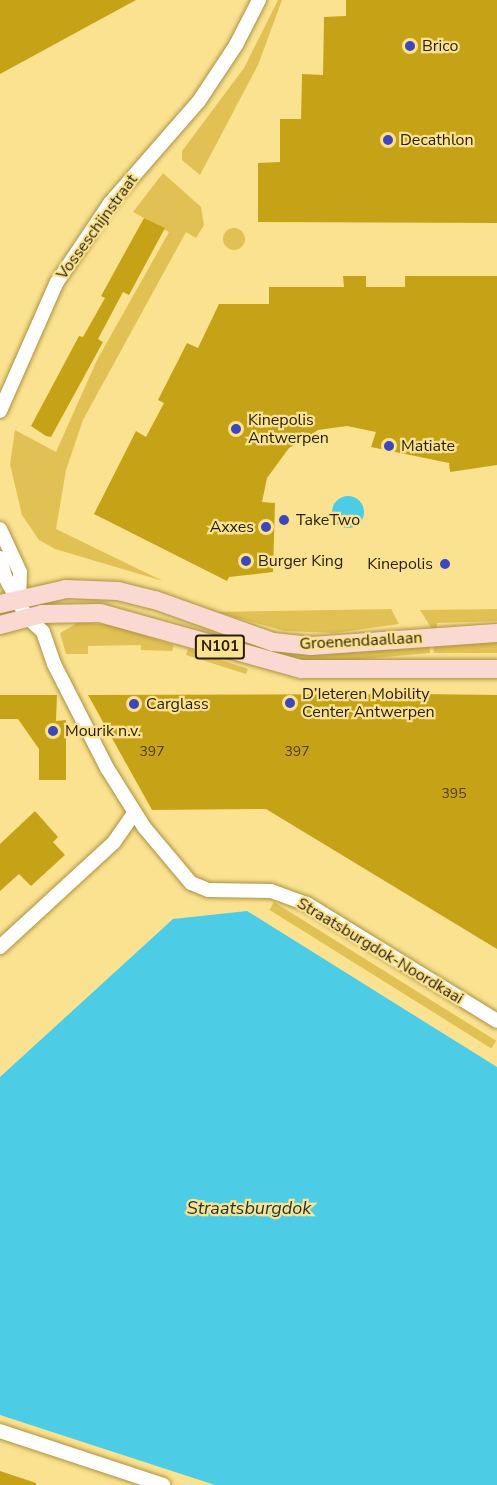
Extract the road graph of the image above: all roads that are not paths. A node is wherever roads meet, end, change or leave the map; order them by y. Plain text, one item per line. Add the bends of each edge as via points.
1 (259, 0) edge
2 (0, 411) edge
3 (0, 529) edge
4 (0, 558) edge
5 (19, 598) junction
6 (0, 604) edge
7 (26, 616) junction
8 (0, 625) edge
9 (497, 633) edge
10 (497, 669) edge
11 (134, 813) junction
12 (0, 947) edge
13 (497, 1021) edge
14 (0, 1431) edge
15 (163, 1485) edge

1 - 2 street, Vosseschijnstraat via 204,94 110,203 57,282
3 - 5 street via 20,572
4 - 5 street via 5,577
5 - 6 main road, N101
5 - 7 street
5 - 9 main road, Groenendaallaan / N101 via 73,588 124,592 273,642 311,646
7 - 8 main road, N101
7 - 10 main road, Groenendaallaan / N101 via 80,611 118,615 301,669
7 - 11 street via 43,632 54,664
11 - 12 street via 114,842
11 - 13 street, Straatsburgdok-Noordkaai via 191,883 208,890 271,891 307,904
14 - 15 street

